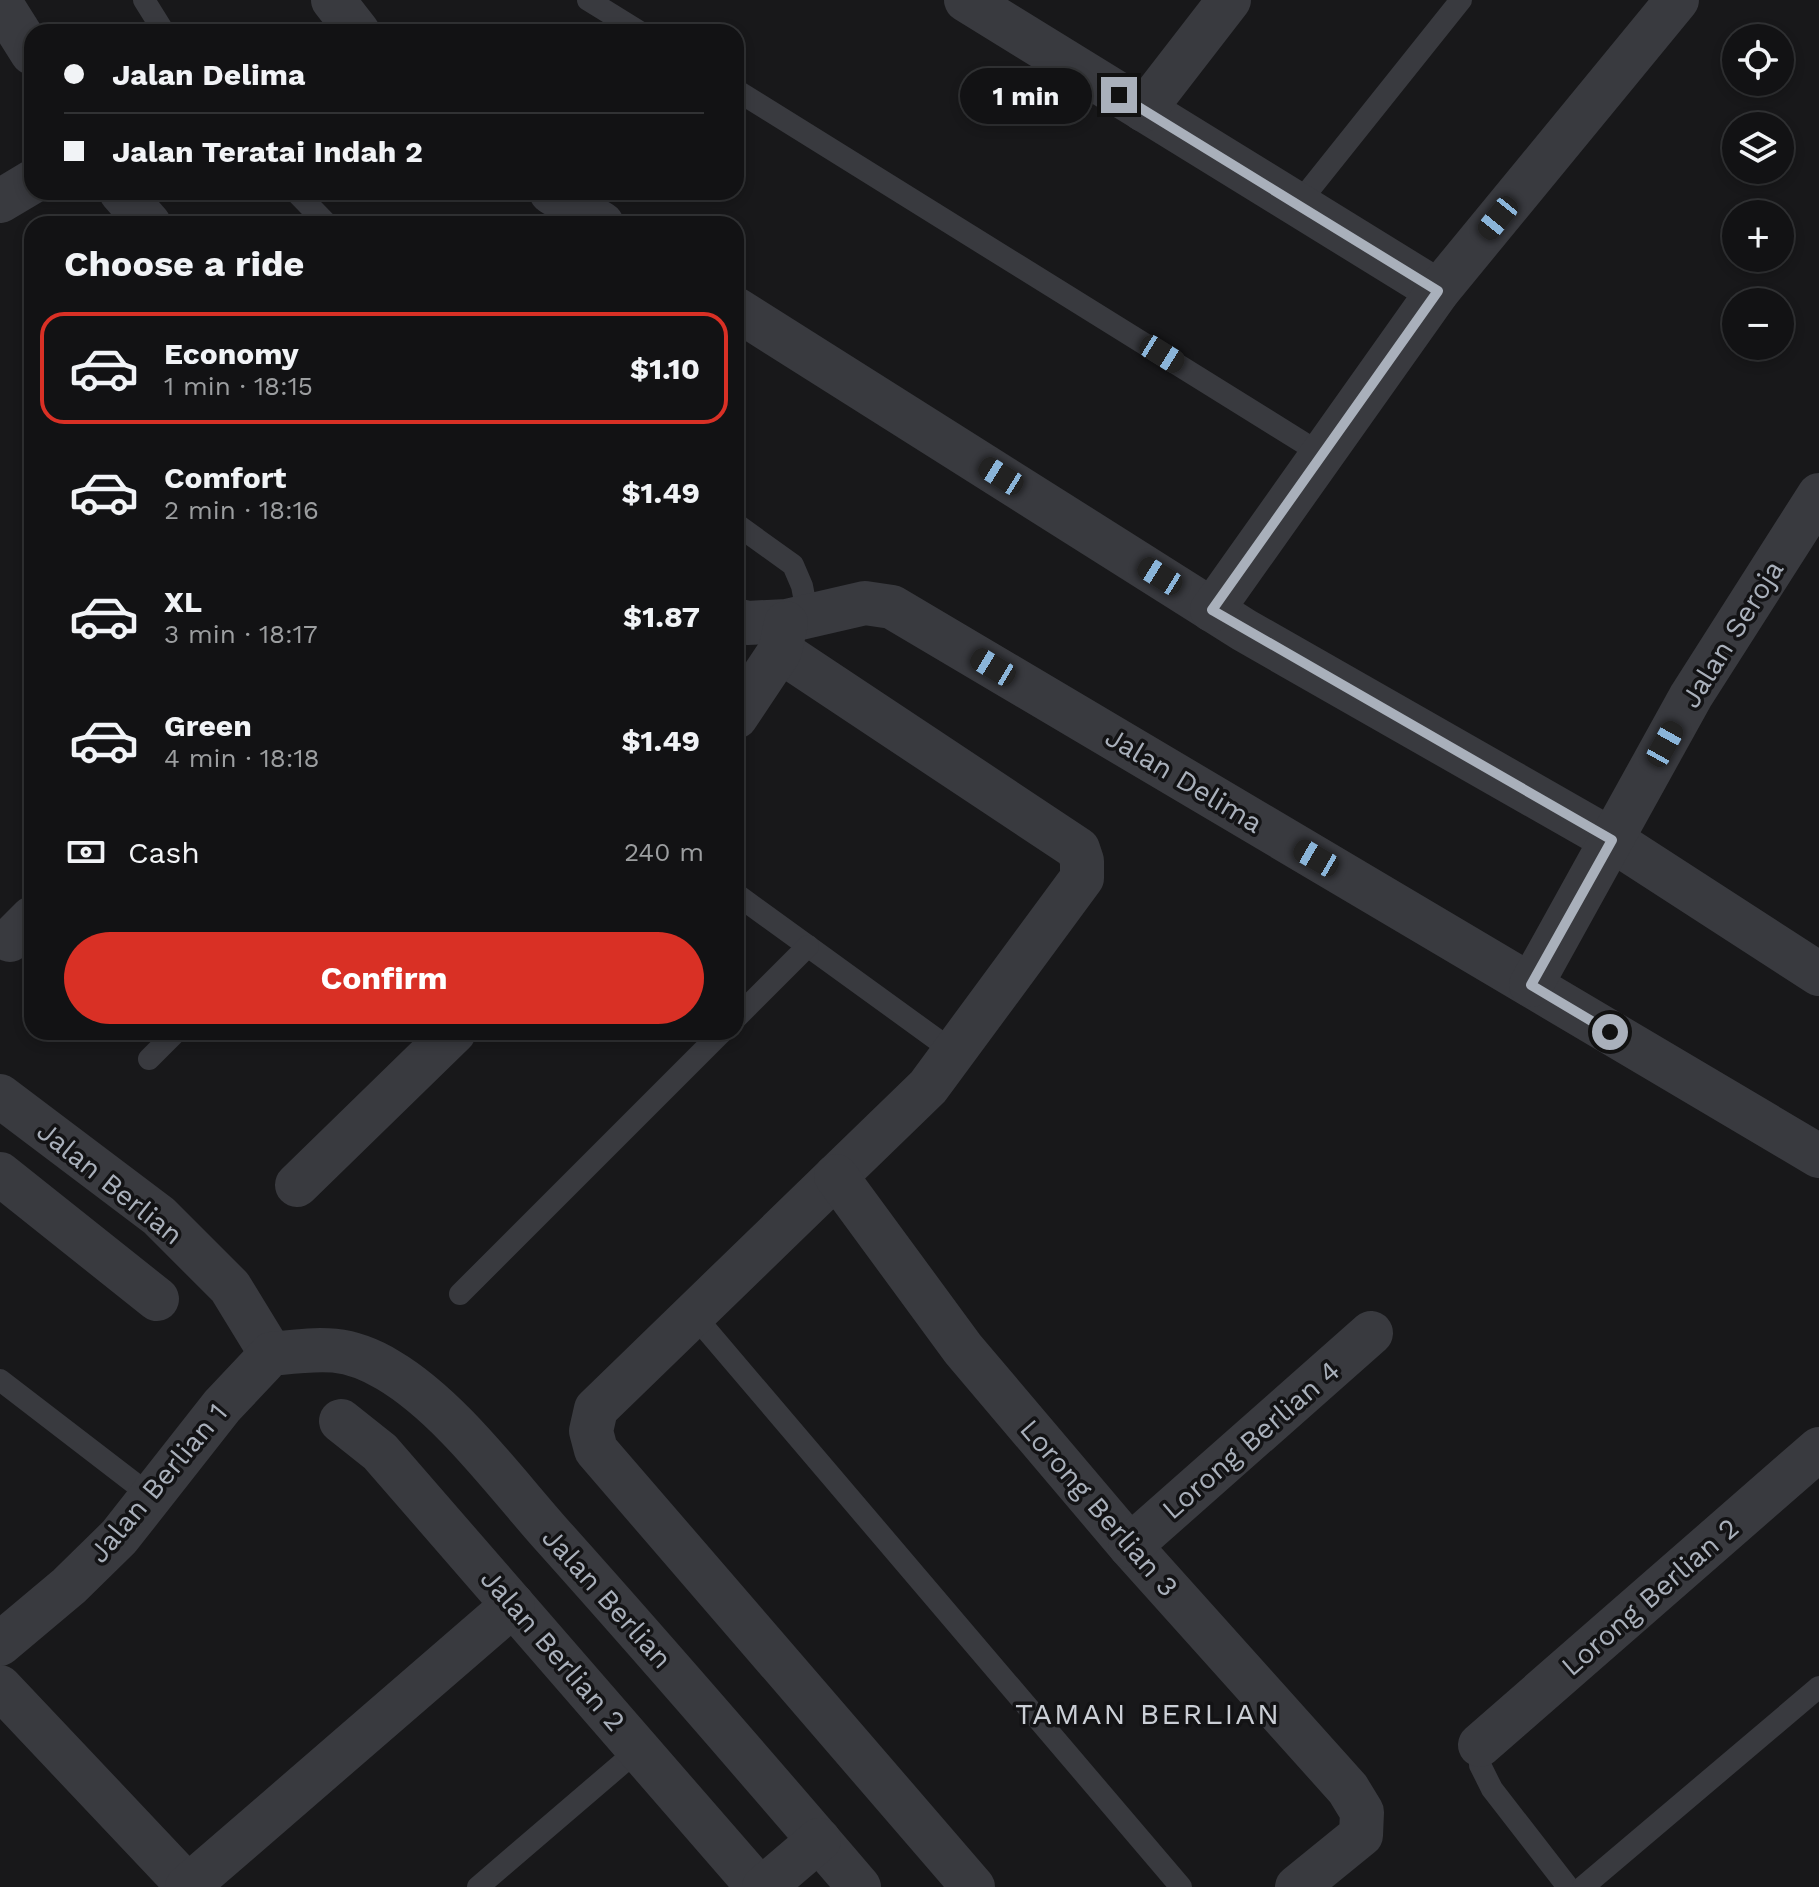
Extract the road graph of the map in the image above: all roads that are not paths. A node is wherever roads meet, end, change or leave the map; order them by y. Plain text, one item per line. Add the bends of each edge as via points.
1 (144, 0) edge
2 (333, 0) edge
3 (588, 0) edge
4 (966, 0) edge
5 (1229, 0) edge
6 (1461, 0) edge
7 (1677, 0) edge
8 (2, 10) edge
9 (159, 24) edge
10 (352, 24) edge
11 (627, 24) edge
12 (24, 42) edge
13 (744, 95) edge
14 (1144, 110) junction
15 (24, 187) edge
16 (128, 200) edge
17 (304, 200) edge
18 (564, 200) edge
19 (0, 201) edge
20 (1298, 204) junction
21 (142, 216) edge
22 (319, 216) edge
23 (589, 216) edge
24 (1438, 291) junction
25 (744, 314) edge
26 (1323, 455) junction
27 (1816, 506) edge
28 (744, 530) edge
29 (1212, 610) junction
30 (744, 622) edge
31 (792, 630) junction
32 (744, 705) edge
33 (1612, 840) junction
34 (744, 900) edge
35 (808, 946) junction
36 (1819, 974) edge
37 (1531, 985) junction
38 (744, 1010) edge
39 (168, 1040) edge
40 (446, 1040) edge
41 (714, 1040) edge
42 (954, 1052) junction
43 (149, 1059) dead end
44 (0, 1096) edge
45 (1819, 1156) edge
46 (0, 1174) edge
47 (836, 1176) junction
48 (297, 1185) dead end
49 (460, 1294) dead end
50 (157, 1299) dead end
51 (693, 1314) junction
52 (1371, 1333) dead end
53 (271, 1354) junction
54 (0, 1380) edge
55 (341, 1421) dead end
56 (1819, 1449) edge
57 (151, 1496) junction
58 (1130, 1546) junction
59 (513, 1605) junction
60 (0, 1644) edge
61 (0, 1687) edge
62 (1819, 1687) edge
63 (1480, 1745) joint
64 (639, 1749) junction
65 (819, 1840) junction
66 (188, 1886) edge
67 (478, 1887) edge
68 (758, 1887) edge
69 (764, 1887) edge
70 (859, 1887) edge
71 (973, 1887) edge
72 (1181, 1887) edge
73 (1297, 1887) edge
74 (1568, 1887) edge
75 (1583, 1887) edge

1 - 9 lane
2 - 10 street
3 - 11 lane
4 - 14 street
5 - 14 street
6 - 20 lane
7 - 24 street
8 - 12 street
13 - 26 lane
14 - 20 street
15 - 19 street
16 - 21 street
17 - 22 lane
18 - 23 street
20 - 24 street
24 - 26 street
25 - 29 street
26 - 29 street
27 - 33 street, Jalan Seroja via 1691,696
28 - 31 lane via 793,565 802,586
29 - 33 street
30 - 31 street, Jalan Delima
31 - 32 street
31 - 37 street, Jalan Delima via 865,603 892,607
31 - 42 street via 1078,849 1082,878
33 - 36 street
33 - 37 street, Jalan Seroja
34 - 35 lane
35 - 38 lane
35 - 42 lane
37 - 45 street, Jalan Delima
39 - 43 lane
40 - 48 street
41 - 49 lane
42 - 47 street via 928,1087
44 - 53 street, Jalan Berlian via 159,1216 230,1287
46 - 50 street
47 - 51 street
47 - 58 street, Lorong Berlian 3 via 963,1349
51 - 71 street via 596,1409 591,1431 596,1450
51 - 72 lane
52 - 58 street, Lorong Berlian 4
53 - 57 street, Jalan Berlian 1
53 - 65 street, Jalan Berlian via 326,1348 357,1355 390,1371 444,1414
54 - 57 lane
55 - 59 street, Jalan Berlian 2 via 380,1452
56 - 63 street, Lorong Berlian 2
57 - 60 street, Jalan Berlian 1 via 119,1537
58 - 73 street, Lorong Berlian 3 via 1348,1789 1362,1812 1361,1835
59 - 64 street, Jalan Berlian 2
59 - 66 street
61 - 66 street
62 - 75 lane
63 - 74 lane via 1480,1765 1492,1789
64 - 67 lane
64 - 68 street, Jalan Berlian 2
65 - 69 street
65 - 70 street, Jalan Berlian

